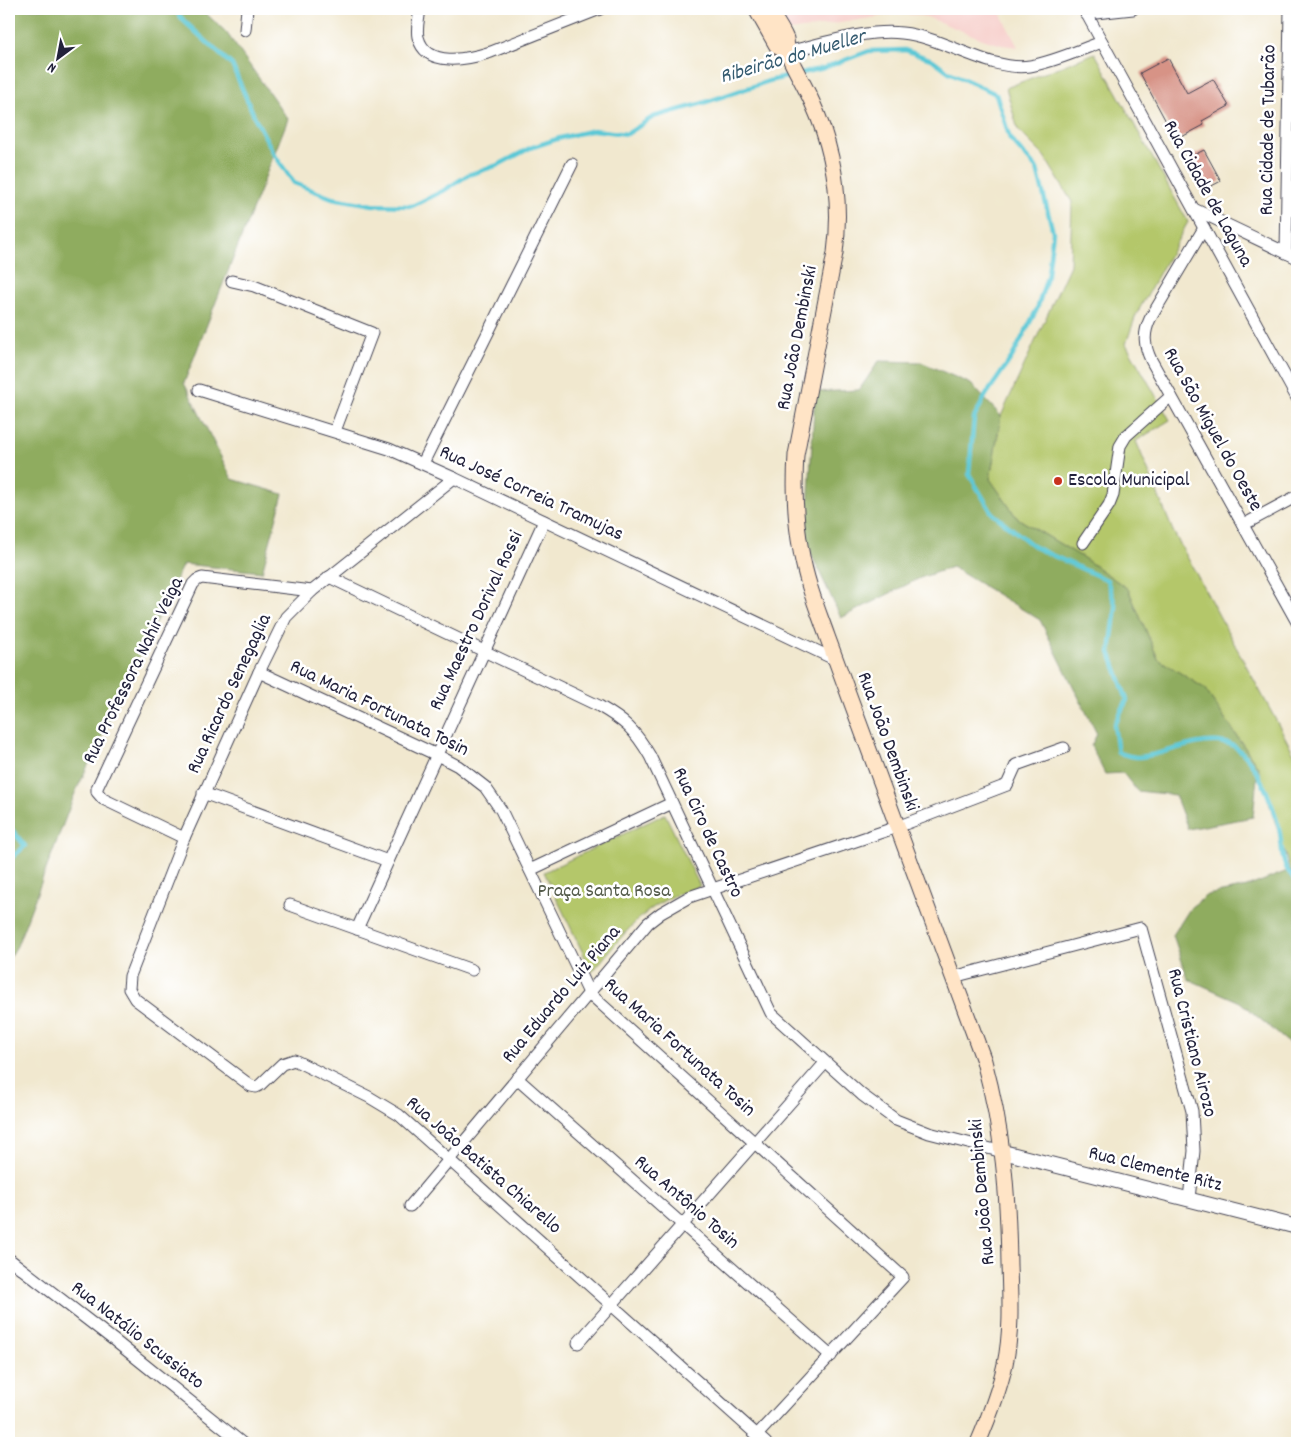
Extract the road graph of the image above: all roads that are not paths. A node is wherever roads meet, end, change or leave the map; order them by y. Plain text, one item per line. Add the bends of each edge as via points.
1 (247, 9) edge
2 (420, 9) edge
3 (600, 9) edge
4 (756, 9) edge
5 (768, 9) edge
6 (1133, 9) edge
7 (1290, 9) edge
8 (1085, 11) edge
9 (245, 30) dead end
10 (1102, 42) junction
11 (790, 58) junction
12 (572, 164) dead end
13 (1194, 209) junction
14 (1204, 228) junction
15 (1286, 253) junction
16 (1297, 258) edge
17 (232, 281) dead end
18 (199, 390) dead end
19 (1171, 396) junction
20 (1297, 398) edge
21 (335, 431) junction
22 (423, 464) junction
23 (454, 478) junction
24 (1297, 496) edge
25 (544, 521) junction
26 (1243, 525) junction
27 (1083, 543) dead end
28 (329, 577) junction
29 (312, 591) junction
30 (1297, 622) edge
31 (484, 651) junction
32 (836, 660) junction
33 (259, 672) junction
34 (1064, 748) dead end
35 (437, 755) junction
36 (204, 794) junction
37 (672, 803) junction
38 (897, 828) junction
39 (184, 838) junction
40 (388, 860) junction
41 (530, 870) junction
42 (713, 890) junction
43 (290, 904) dead end
44 (357, 929) junction
45 (472, 970) dead end
46 (953, 977) junction
47 (129, 989) joint
48 (589, 993) junction
49 (825, 1063) junction
50 (517, 1078) junction
51 (755, 1143) junction
52 (1003, 1152) junction
53 (449, 1159) junction
54 (1189, 1198) junction
55 (410, 1206) dead end
56 (682, 1225) junction
57 (1297, 1227) edge
58 (9, 1259) edge
59 (612, 1305) junction
60 (578, 1343) dead end
61 (830, 1356) junction
62 (762, 1439) edge
63 (242, 1443) edge
64 (978, 1443) edge

1 - 9 street
2 - 3 street via 418,27 422,45 430,54 456,60 491,52
4 - 11 main road, Rua João Dembinski via 777,46
5 - 11 main road, Rua João Dembinski via 786,40
6 - 8 street
7 - 15 street, Rua Cidade de Tubarão
8 - 10 street, Rua Cidade de Laguna
10 - 11 street via 1029,66 996,63 932,39 901,33 867,34
10 - 13 street, Rua Cidade de Laguna
11 - 32 main road, Rua João Dembinski via 826,140 836,186 835,252 796,455 794,484 807,579
12 - 22 street
13 - 14 street, Rua Cidade de Laguna
13 - 15 street
14 - 19 street, Rua São Miguel do Oeste via 1145,330 1146,351
14 - 20 street, Rua Cidade de Laguna
15 - 16 street
17 - 21 street via 254,286 372,333
18 - 21 street, Rua José Correia Tramujas
19 - 26 street, Rua São Miguel do Oeste
19 - 27 street via 1126,436 1120,446 1113,495
21 - 22 street, Rua José Correia Tramujas
22 - 23 street, Rua José Correia Tramujas
23 - 25 street, Rua José Correia Tramujas
23 - 28 street, Rua Ricardo Senegaglia
24 - 26 street
25 - 31 street, Rua Maestro Dorival Rossi
25 - 32 street, Rua José Correia Tramujas
26 - 30 street, Rua São Miguel do Oeste
28 - 29 street, Rua Ricardo Senegaglia
28 - 31 street, Rua Ciro de Castro
29 - 33 street, Rua Ricardo Senegaglia via 286,617
29 - 39 street, Rua Professora Nahir Veiga via 202,578 194,584 97,788 103,800
31 - 35 street, Rua Maestro Dorival Rossi
31 - 37 street, Rua Ciro de Castro via 615,715 631,728 650,756
32 - 38 main road, Rua João Dembinski
33 - 35 street, Rua Maria Fortunata Tosin
33 - 36 street, Rua Ricardo Senegaglia
34 - 38 street, Rua Eduardo Luiz Piana via 1016,765 1007,786
35 - 40 street, Rua Maestro Dorival Rossi
35 - 41 street, Rua Maria Fortunata Tosin via 485,786 501,810
36 - 39 street, Rua Ricardo Senegaglia
36 - 40 street
37 - 41 street
37 - 42 street, Rua Ciro de Castro
38 - 42 street, Rua Eduardo Luiz Piana
38 - 46 main road, Rua João Dembinski
39 - 47 street, Rua Ricardo Senegaglia via 130,976
40 - 44 street, Rua Maestro Dorival Rossi
41 - 48 street, Rua Maria Fortunata Tosin
42 - 48 street, Rua Eduardo Luiz Piana via 676,904 648,923
42 - 49 street, Rua Ciro de Castro via 771,1013
43 - 44 street
44 - 45 street
46 - 52 main road, Rua João Dembinski via 984,1061
46 - 54 street, Rua Cristiano Airozo via 1141,928 1192,1111 1194,1151
47 - 53 street, Rua João Batista Chiarello via 135,999 246,1084 256,1087 282,1064 294,1060 300,1062 385,1105
48 - 50 street, Rua Eduardo Luiz Piana
48 - 51 street, Rua Maria Fortunata Tosin
49 - 51 street
49 - 52 street, Rua Ciro de Castro via 896,1120 929,1133
50 - 53 street, Rua Eduardo Luiz Piana
50 - 56 street, Rua Antônio Tosin
51 - 56 street
51 - 61 street, Rua Maria Fortunata Tosin via 903,1277
52 - 54 street, Rua Clemente Ritz
52 - 64 main road, Rua João Dembinski via 1009,1239 1008,1342 996,1398
53 - 55 street, Rua Eduardo Luiz Piana
53 - 59 street, Rua João Batista Chiarello
54 - 57 street, Rua Clemente Ritz
56 - 59 street
56 - 61 street, Rua Antônio Tosin
58 - 63 street, Rua Natálio Scussiato
59 - 60 street
59 - 62 street, Rua João Batista Chiarello
61 - 62 street

